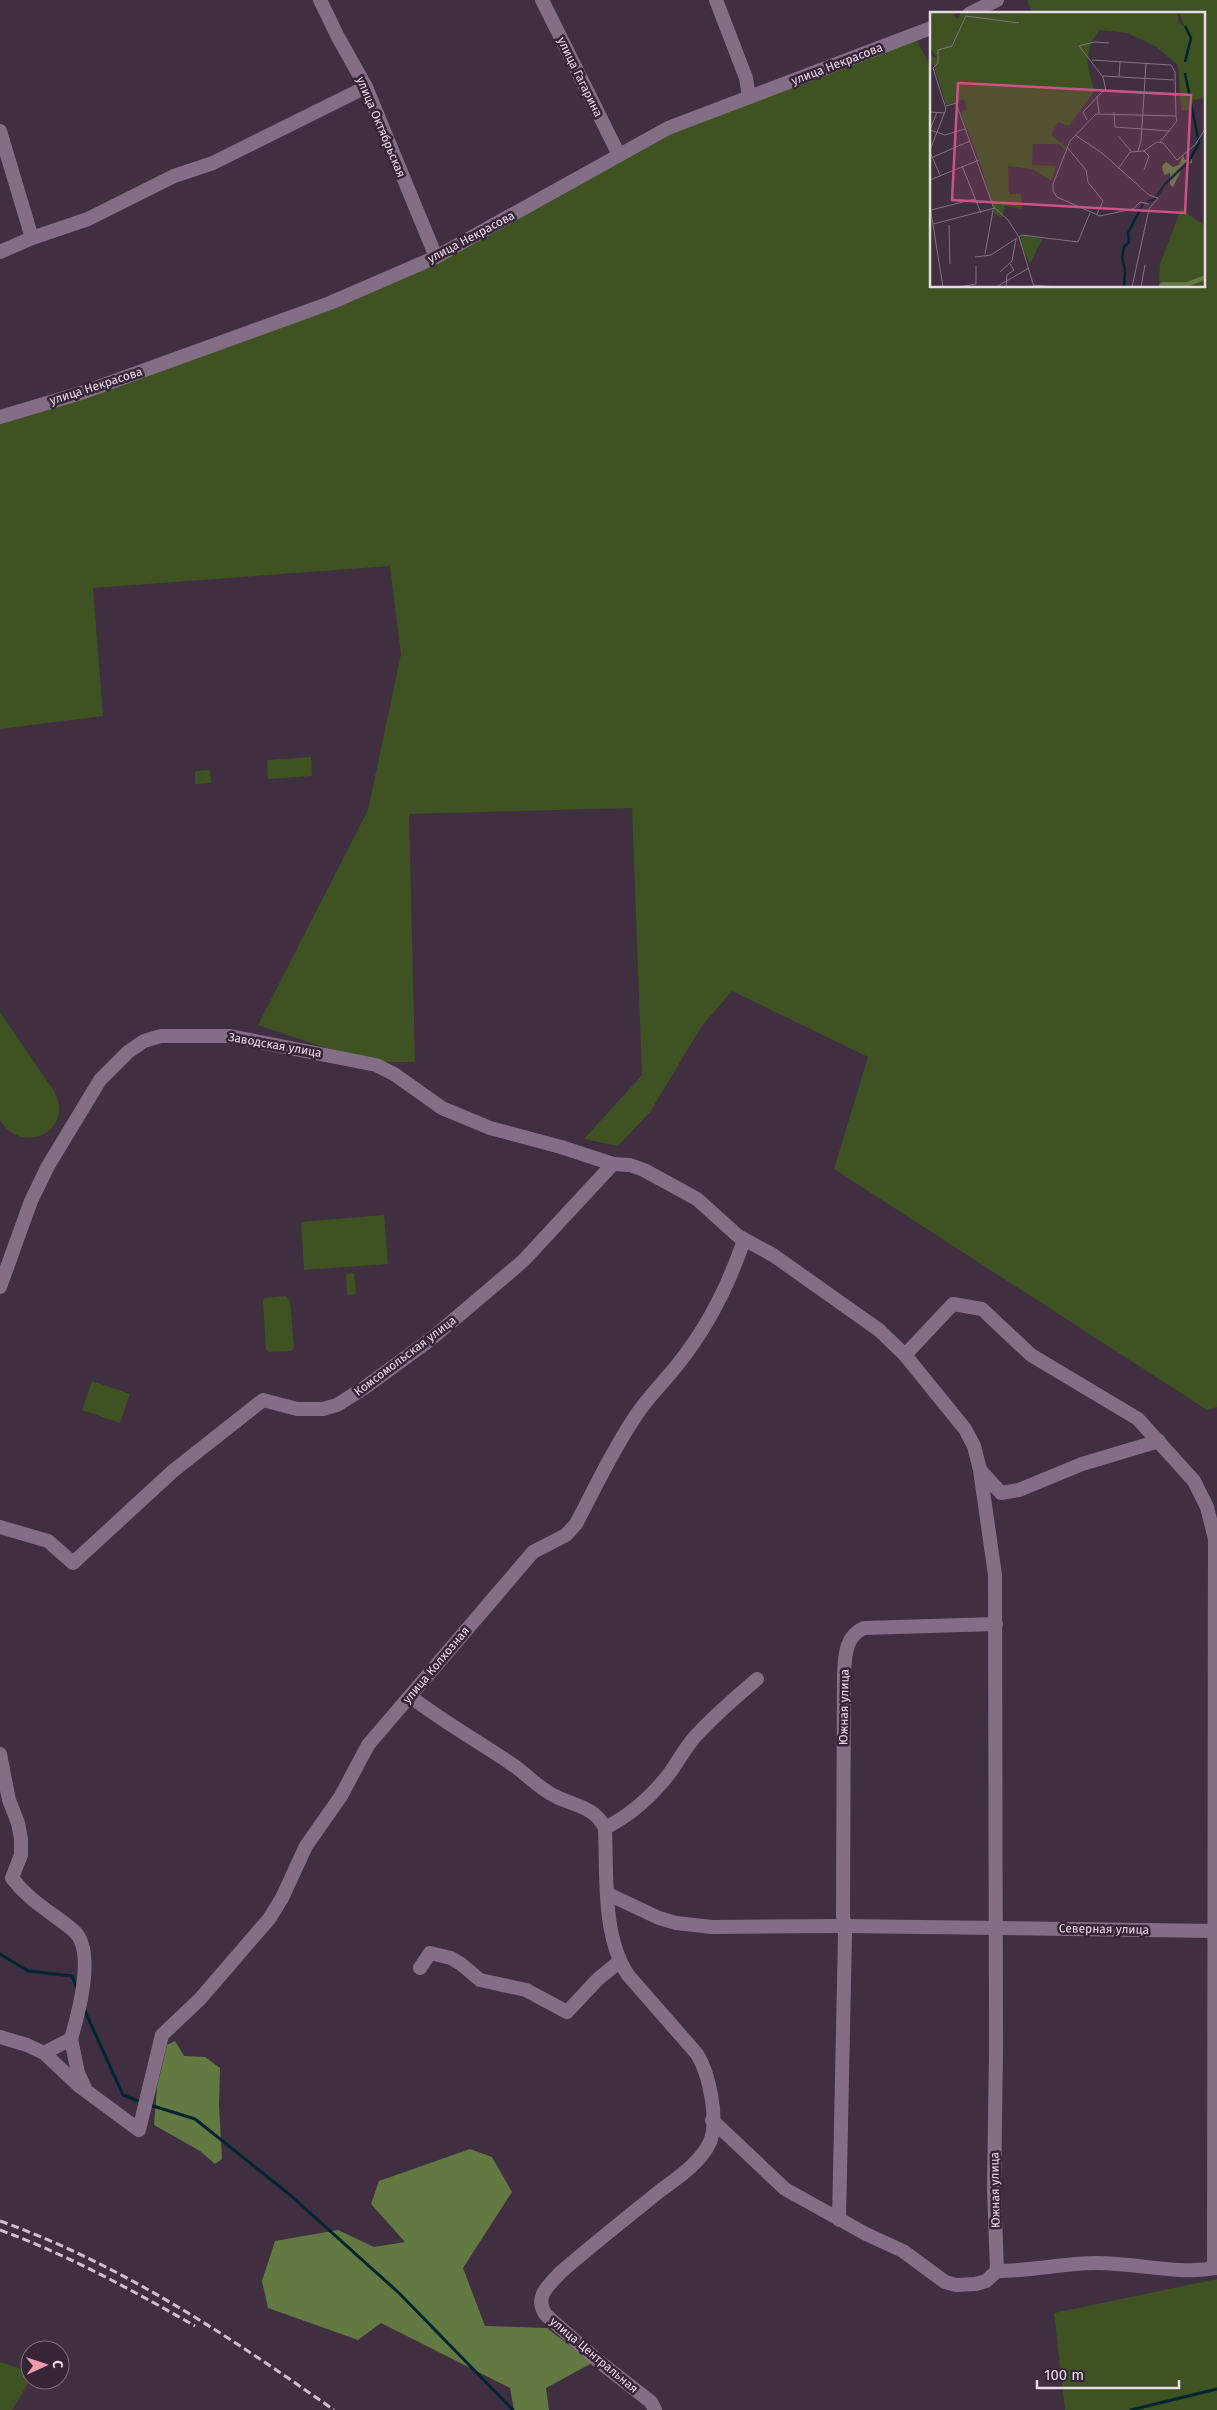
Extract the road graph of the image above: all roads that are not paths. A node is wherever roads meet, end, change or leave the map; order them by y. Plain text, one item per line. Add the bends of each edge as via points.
1 (320, 0) edge
2 (542, 0) edge
3 (716, 0) edge
4 (997, 0) edge
5 (973, 12) edge
6 (930, 28) edge
7 (366, 87) junction
8 (749, 97) junction
9 (0, 131) edge
10 (619, 155) junction
11 (32, 238) junction
12 (0, 252) edge
13 (436, 257) junction
14 (0, 417) edge
15 (613, 1164) junction
16 (744, 1240) junction
17 (0, 1287) edge
18 (905, 1355) junction
19 (1159, 1441) junction
20 (980, 1466) junction
21 (0, 1527) edge
22 (1216, 1539) edge
23 (996, 1624) junction
24 (757, 1679) dead end
25 (411, 1697) junction
26 (0, 1754) edge
27 (605, 1828) junction
28 (608, 1894) junction
29 (844, 1926) junction
30 (995, 1928) junction
31 (1215, 1931) edge
32 (619, 1962) junction
33 (420, 1968) dead end
34 (0, 2037) edge
35 (71, 2039) junction
36 (44, 2053) junction
37 (87, 2090) junction
38 (712, 2120) junction
39 (839, 2220) junction
40 (1216, 2268) edge
41 (997, 2271) junction
42 (655, 2410) edge

1 - 7 street, улица Октябрьская
2 - 10 street, улица Гагарина
3 - 8 street via 746,78
4 - 5 street
6 - 8 street, улица Некрасова
7 - 11 street via 213,163 174,176 88,219
7 - 13 street, улица Октябрьская
8 - 10 street, улица Некрасова via 668,128
9 - 11 street
10 - 13 street, улица Некрасова
11 - 12 street
13 - 14 street, улица Некрасова via 330,303 84,392
15 - 16 street, Заводская улица via 644,1170 682,1190 706,1206
15 - 17 street, Заводская улица via 490,1128 442,1108 394,1074 368,1062 230,1036 153,1037 128,1052 94,1089 39,1184
15 - 21 street, Комсомольская улица via 523,1261 390,1370 329,1408 305,1410 263,1400 173,1471 73,1563 48,1541
16 - 18 street, Заводская улица via 773,1255 867,1320
16 - 25 street, улица Колхозная via 708,1318 679,1363 623,1435 576,1524 566,1535 533,1552 438,1661
18 - 19 street via 953,1304 982,1309 1031,1355 1138,1419
18 - 20 street, Заводская улица via 965,1429
19 - 20 street via 1082,1464 1019,1490 1001,1492
19 - 22 street via 1199,1490
20 - 23 street, Южная улица via 995,1575
22 - 31 street
23 - 29 street, Южная улица via 864,1628 849,1642 844,1674
23 - 30 street, Южная улица
24 - 27 street via 715,1715 648,1798
25 - 27 street via 518,1768 539,1787 593,1812
25 - 37 street, улица Колхозная via 368,1745 341,1796 306,1846 269,1919 200,1999 162,2035 139,2130
26 - 35 street via 21,1839 21,1856 12,1878 41,1908 74,1931 82,1948 83,1988
27 - 28 street
28 - 29 street via 659,1918 694,1926
28 - 32 street via 611,1932
29 - 30 street
29 - 39 street, Южная улица
30 - 31 street, Северная улица
30 - 41 street, Южная улица via 994,2190
31 - 40 street
32 - 33 street via 567,2012 526,1990 480,1980 461,1964 440,1954 430,1953
32 - 38 street via 702,2061 710,2084
34 - 36 street via 27,2044
35 - 36 street
35 - 37 street via 78,2073
36 - 37 street
38 - 39 street via 785,2189
38 - 42 street, улица Центральная via 710,2142 697,2159 566,2268 541,2296 541,2307 546,2315 651,2402
39 - 41 street via 903,2251 946,2282 976,2284 986,2281
40 - 41 street via 1195,2270 1096,2263

